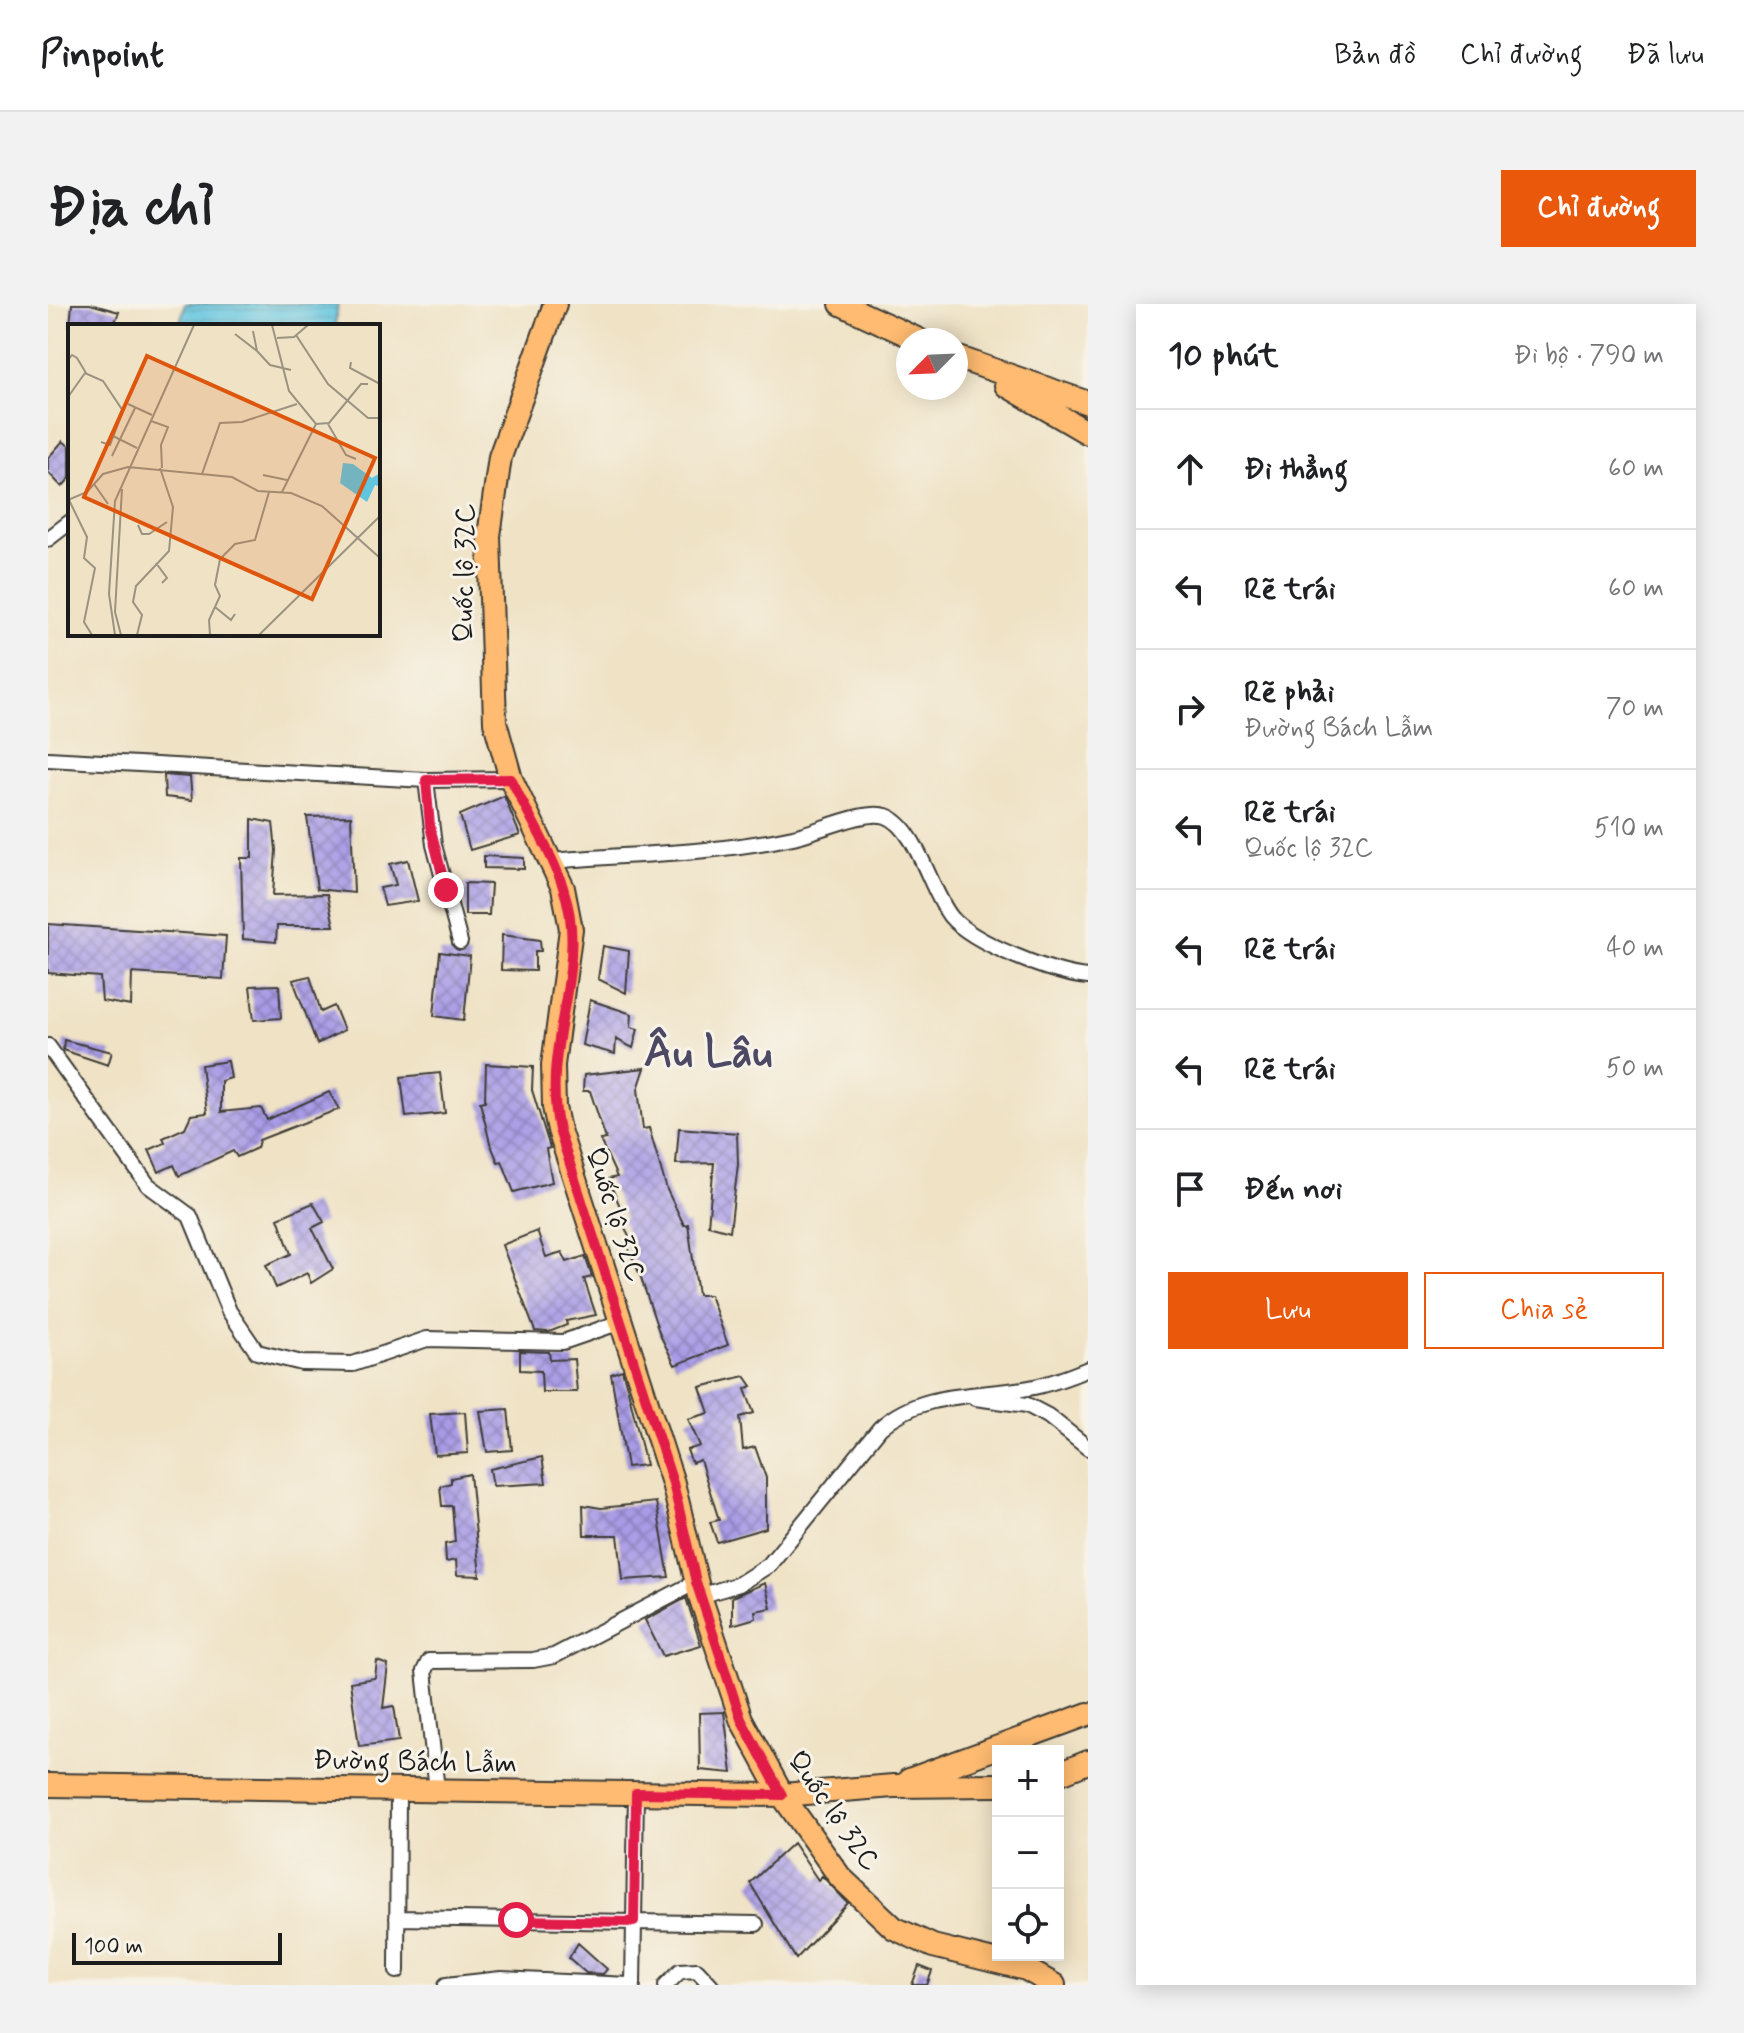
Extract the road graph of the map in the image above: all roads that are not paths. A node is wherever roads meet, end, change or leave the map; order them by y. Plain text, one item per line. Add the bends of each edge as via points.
1 (555, 304) edge
2 (841, 304) edge
3 (896, 329) edge
4 (968, 362) edge
5 (978, 367) junction
6 (1088, 403) edge
7 (1088, 433) edge
8 (68, 524) edge
9 (48, 539) edge
10 (48, 759) edge
11 (511, 779) junction
12 (426, 780) junction
13 (551, 861) junction
14 (460, 942) dead end
15 (1088, 977) edge
16 (48, 1046) edge
17 (621, 1322) junction
18 (1088, 1369) edge
19 (967, 1395) junction
20 (1088, 1448) edge
21 (698, 1589) junction
22 (1088, 1714) edge
23 (1088, 1762) edge
24 (1064, 1772) edge
25 (48, 1785) edge
26 (992, 1785) edge
27 (893, 1786) junction
28 (398, 1790) junction
29 (437, 1790) junction
30 (636, 1793) junction
31 (782, 1795) junction
32 (397, 1918) junction
33 (634, 1922) junction
34 (756, 1924) dead end
35 (397, 1971) dead end
36 (446, 1985) edge
37 (631, 1985) edge
38 (666, 1985) edge
39 (711, 1985) edge
40 (1054, 1985) edge

1 - 11 main road, Quốc lộ 32C via 512,417 492,495 493,702
2 - 3 main road
4 - 5 main road
5 - 6 main road
5 - 7 main road
8 - 9 street
10 - 12 street
11 - 12 street
11 - 13 main road, Quốc lộ 32C
12 - 14 street via 434,845
13 - 15 street via 777,841 869,815 886,816 908,835 943,906 962,928 1058,971
13 - 17 main road, Quốc lộ 32C via 571,929 553,1065 554,1107
16 - 17 street via 148,1185 190,1216 229,1311 257,1352 302,1363 353,1364 427,1339 563,1342
17 - 21 main road, Quốc lộ 32C via 673,1483
18 - 19 street via 1034,1387
19 - 20 street via 1027,1405
19 - 21 street via 926,1401 890,1418 769,1565 739,1584
21 - 29 street via 554,1656 429,1661 424,1671
21 - 31 main road, Quốc lộ 32C via 741,1719
22 - 27 main road
23 - 24 main road
25 - 28 main road, Đường Bách Lẫm
26 - 27 main road
27 - 31 main road, Đường Bách Lẫm
28 - 29 main road, Đường Bách Lẫm
28 - 32 street
29 - 30 main road, Đường Bách Lẫm
30 - 31 main road, Đường Bách Lẫm
30 - 33 street
31 - 40 main road, Quốc lộ 32C via 840,1877 894,1928 933,1946 1026,1969
32 - 33 street
32 - 35 street
33 - 34 street
33 - 37 street
36 - 37 street via 476,1979
38 - 39 street via 680,1971 697,1970

